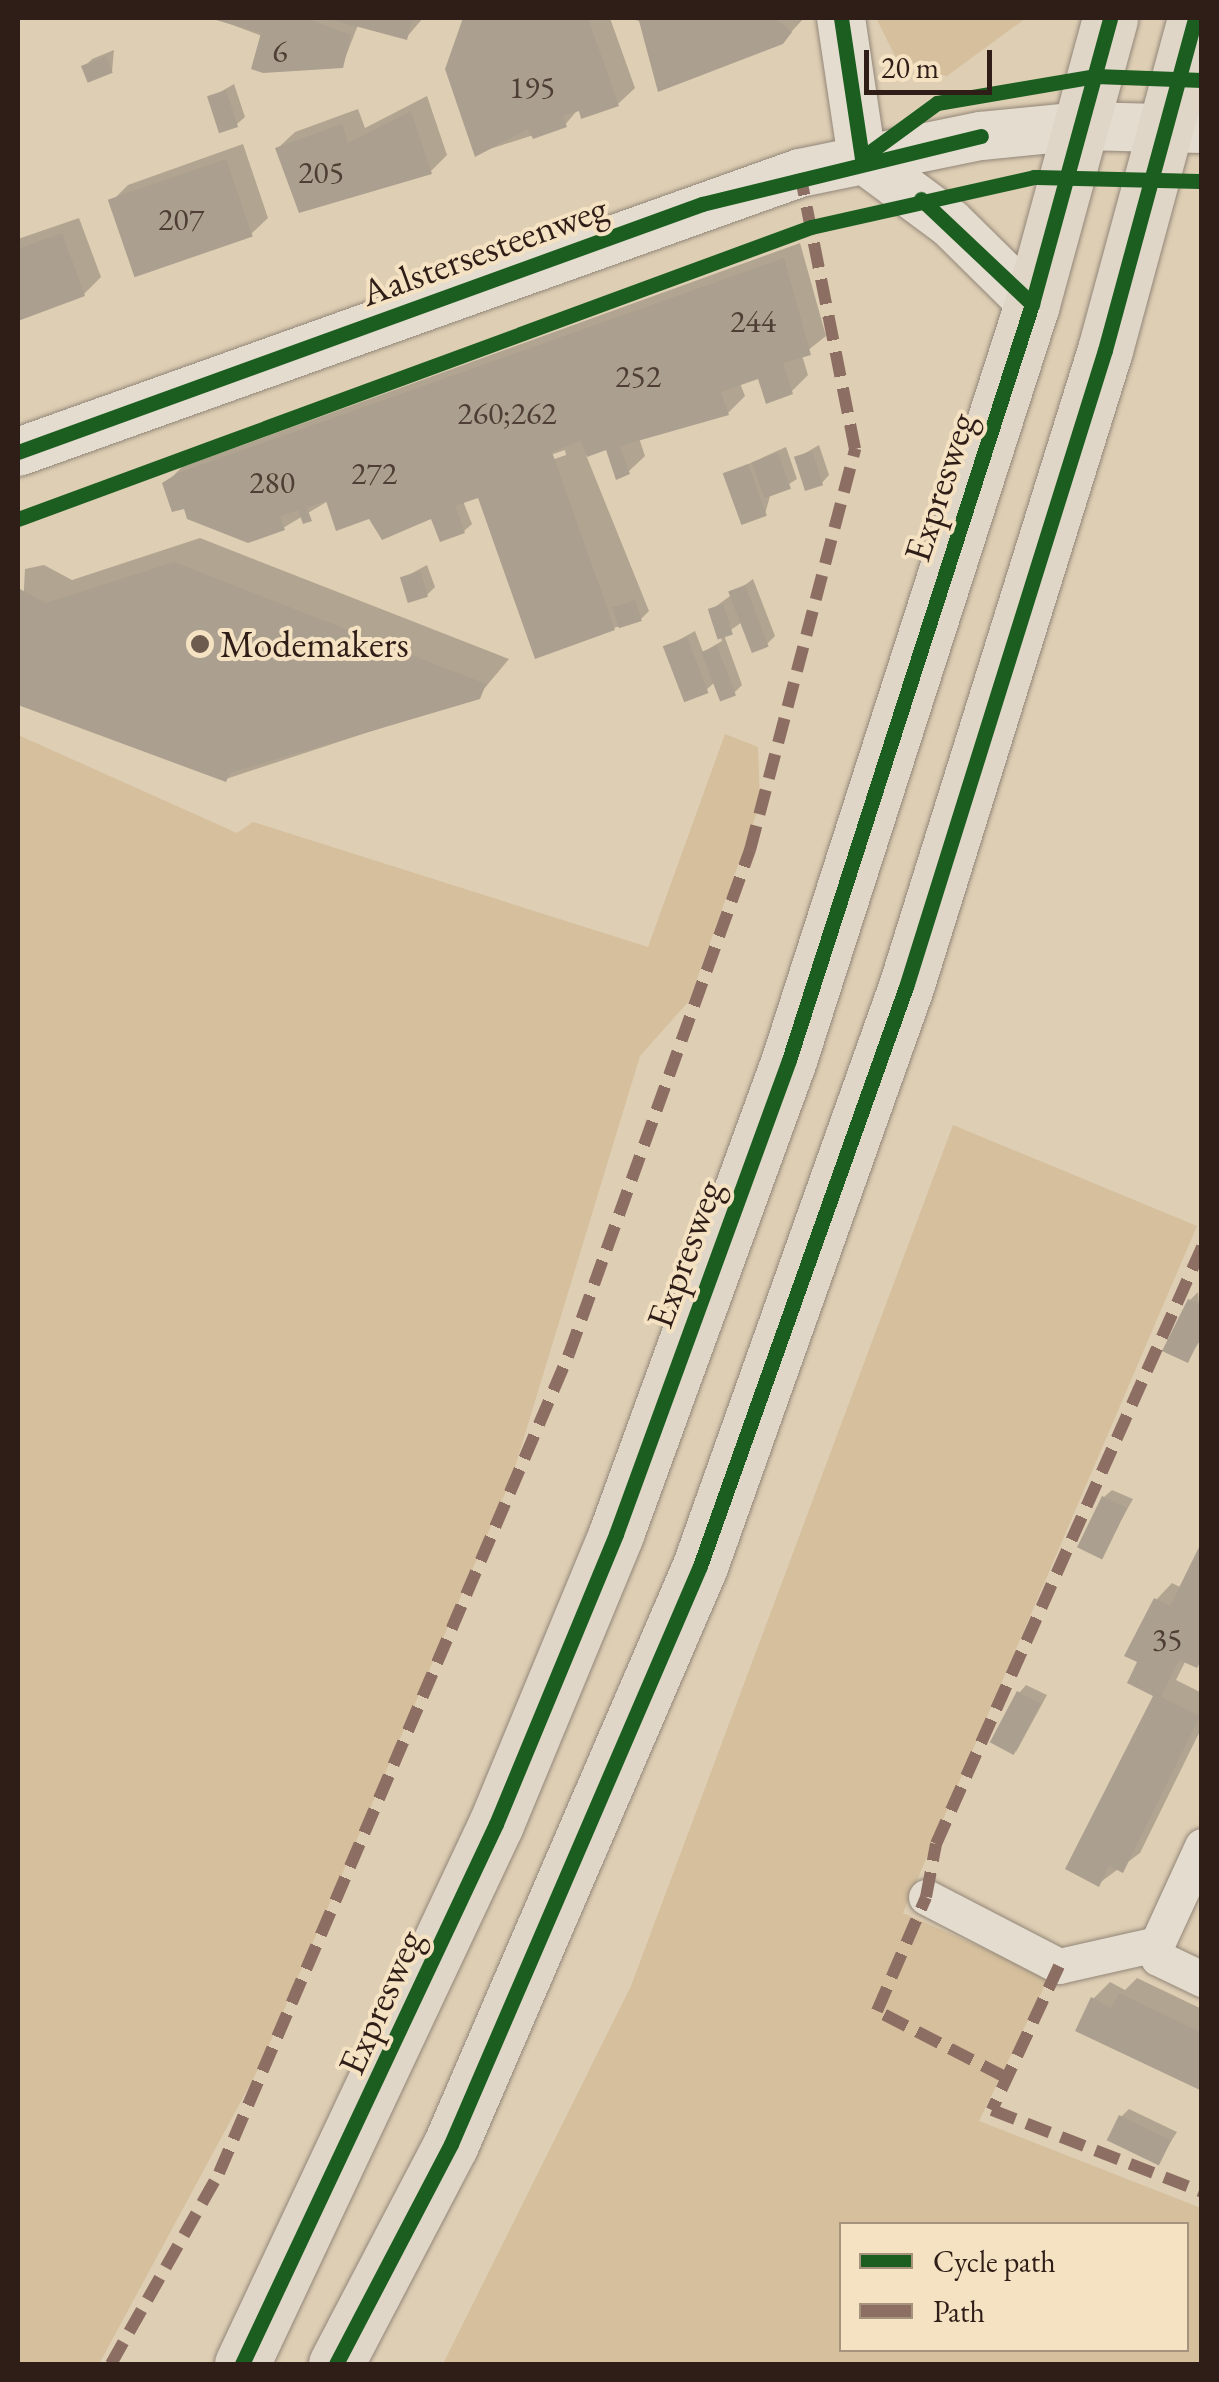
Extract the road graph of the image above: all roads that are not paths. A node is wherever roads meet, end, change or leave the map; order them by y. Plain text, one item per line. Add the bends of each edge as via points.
1 (841, 18) edge
2 (1110, 18) edge
3 (1195, 18) edge
4 (1081, 126) junction
5 (1184, 127) edge
6 (862, 158) junction
7 (1032, 304) junction
8 (18, 452) edge
9 (1202, 1846) edge
10 (926, 1897) dead end
11 (1157, 1944) junction
12 (1202, 1979) edge
13 (242, 2364) edge
14 (336, 2364) edge

1 - 6 main road
2 - 4 highway, Expresweg
3 - 5 highway
4 - 5 main road, Aalstersesteenweg
4 - 6 main road, Aalstersesteenweg
4 - 7 highway, Expresweg
5 - 14 highway via 906,987 700,1566 459,2126
6 - 7 main road via 950,223
6 - 8 main road, Aalstersesteenweg via 702,204
7 - 13 highway, Expresweg via 789,1060 616,1534 488,1842
9 - 11 street
10 - 11 street via 1058,1966
11 - 12 street via 1158,1958

